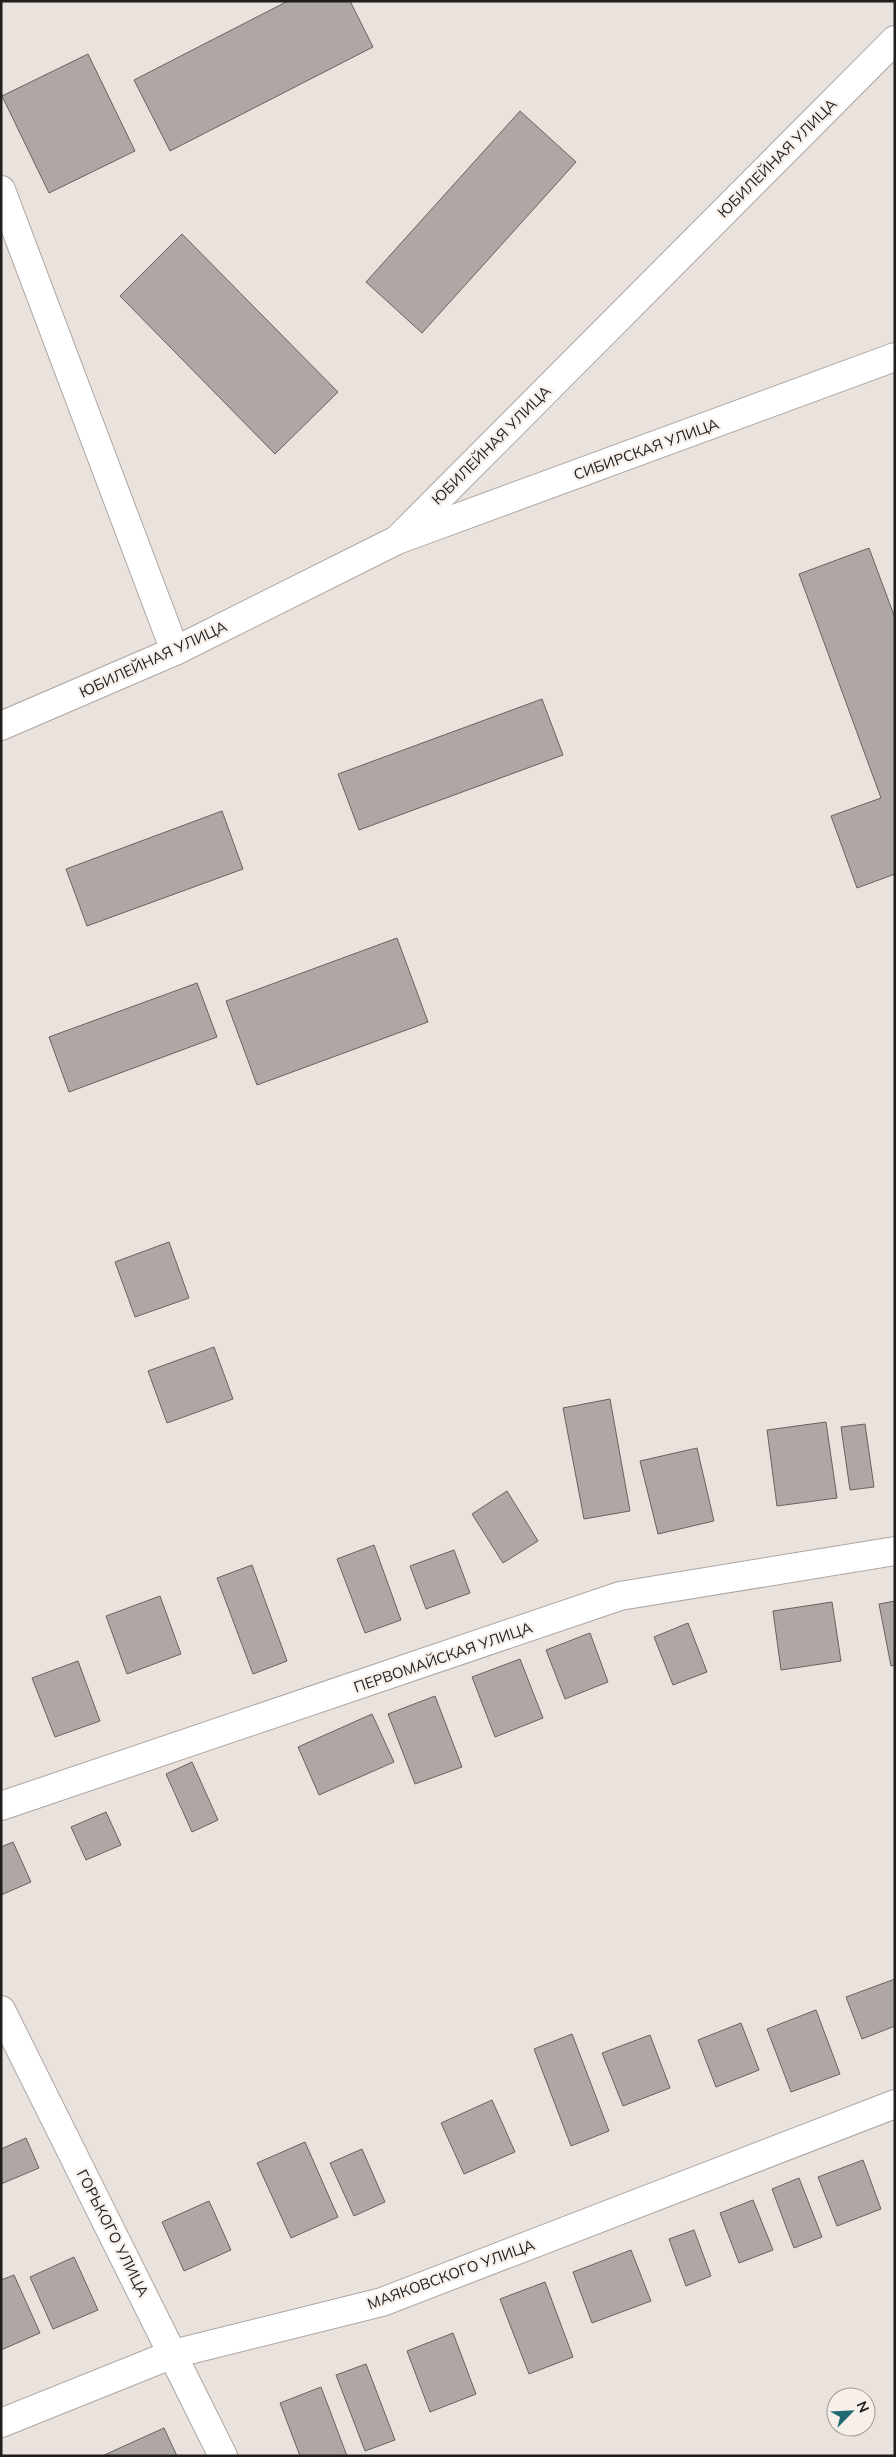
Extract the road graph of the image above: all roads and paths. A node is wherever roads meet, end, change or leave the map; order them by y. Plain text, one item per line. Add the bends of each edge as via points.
1 (895, 40) edge
2 (1, 190) edge
3 (895, 357) edge
4 (397, 540) junction
5 (175, 651) junction
6 (1, 726) edge
7 (895, 1551) edge
8 (1, 1806) edge
9 (1, 2010) edge
10 (895, 2104) edge
11 (173, 2354) junction
12 (1, 2423) edge
13 (223, 2456) edge

1 - 4 street, ЮБИЛЕЙНАЯ УЛИЦА
2 - 5 street
3 - 4 street, СИБИРСКАЯ УЛИЦА
4 - 5 street, ЮБИЛЕЙНАЯ УЛИЦА
5 - 6 street, ЮБИЛЕЙНАЯ УЛИЦА
7 - 8 street, ПЕРВОМАЙСКАЯ УЛИЦА via 620,1596
9 - 11 street, ГОРЬКОГО УЛИЦА
10 - 11 street, МАЯКОВСКОГО УЛИЦА via 382,2302
11 - 12 street, МАЯКОВСКОГО УЛИЦА
11 - 13 street, ГОРЬКОГО УЛИЦА

